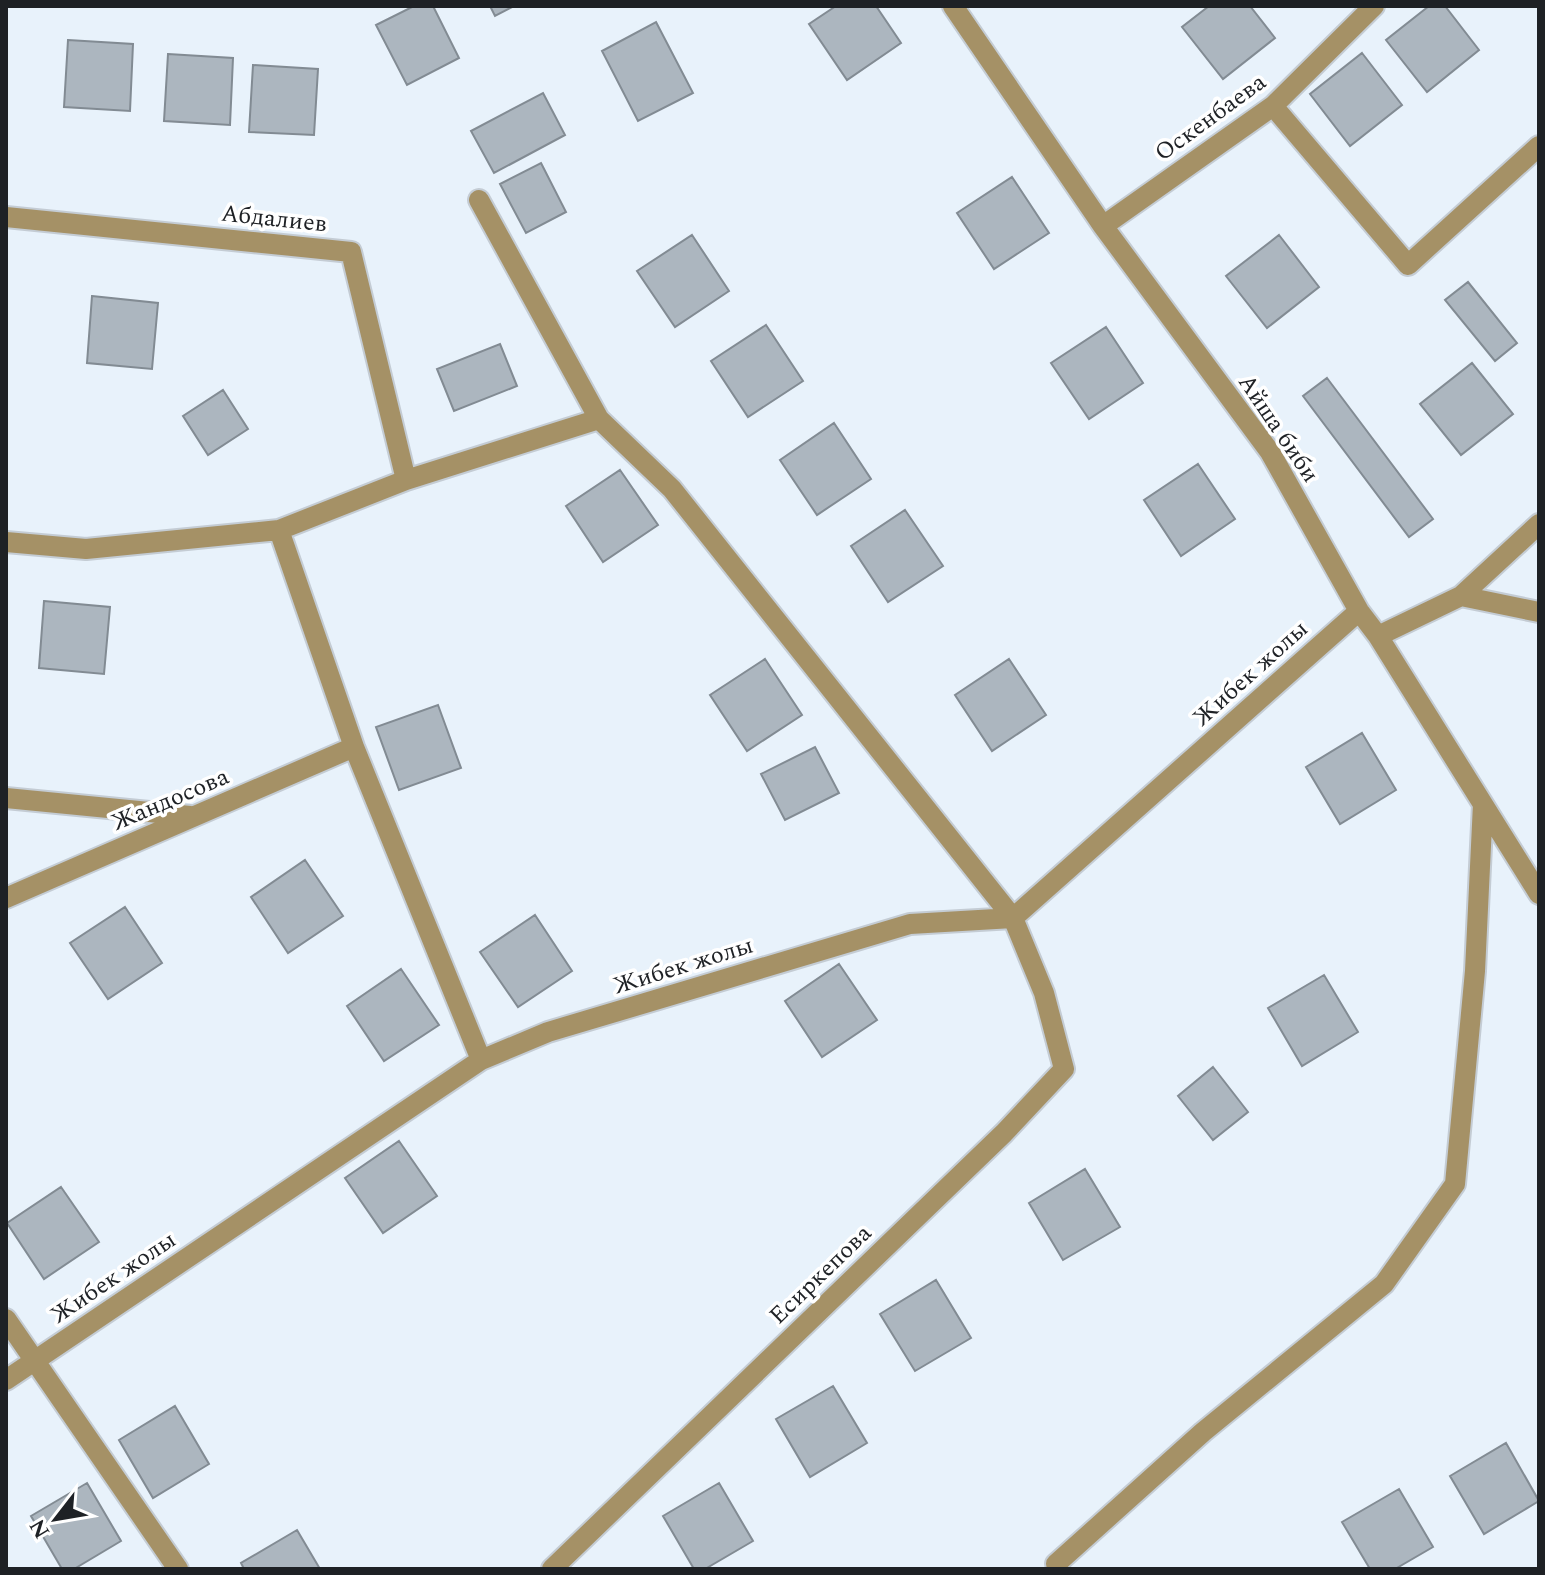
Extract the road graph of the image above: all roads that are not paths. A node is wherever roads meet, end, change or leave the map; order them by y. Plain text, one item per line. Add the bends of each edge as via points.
1 (953, 6) edge
2 (1374, 6) edge
3 (1273, 106) junction
4 (1539, 146) edge
5 (479, 200) dead end
6 (6, 217) edge
7 (1103, 226) junction
8 (599, 419) junction
9 (406, 480) junction
10 (1539, 524) edge
11 (279, 530) junction
12 (6, 542) edge
13 (1461, 596) junction
14 (1359, 611) junction
15 (1539, 612) edge
16 (1378, 636) junction
17 (354, 747) junction
18 (6, 798) edge
19 (1483, 804) junction
20 (194, 816) junction
21 (1539, 894) edge
22 (6, 898) edge
23 (1013, 918) junction
24 (481, 1060) junction
25 (6, 1319) edge
26 (36, 1360) junction
27 (6, 1380) edge
28 (1056, 1564) dead end
29 (169, 1566) edge
30 (552, 1569) edge

1 - 7 street, Айша биби
2 - 3 street, Оскенбаева
3 - 4 street via 1408,265
3 - 7 street, Оскенбаева
5 - 8 street
6 - 9 street, Абдалиев via 351,252
7 - 14 street, Айша биби via 1270,452
8 - 9 street
8 - 23 street via 672,489
9 - 11 street
10 - 13 street
11 - 12 street via 86,549
11 - 17 street
13 - 15 street
13 - 16 street
14 - 16 street, Айша биби
14 - 23 street, Жибек жолы
16 - 19 street, Айша биби
17 - 20 street, Жандосова
17 - 24 street
18 - 20 street
19 - 21 street, Айша биби
19 - 28 street via 1475,971 1455,1184 1384,1284 1203,1432
20 - 22 street, Жандосова
23 - 24 street, Жибек жолы via 910,924 548,1032
23 - 30 street, Есиркепова via 1044,993 1064,1069 993,1144
24 - 26 street, Жибек жолы
25 - 26 street
26 - 27 street, Жибек жолы
26 - 29 street

